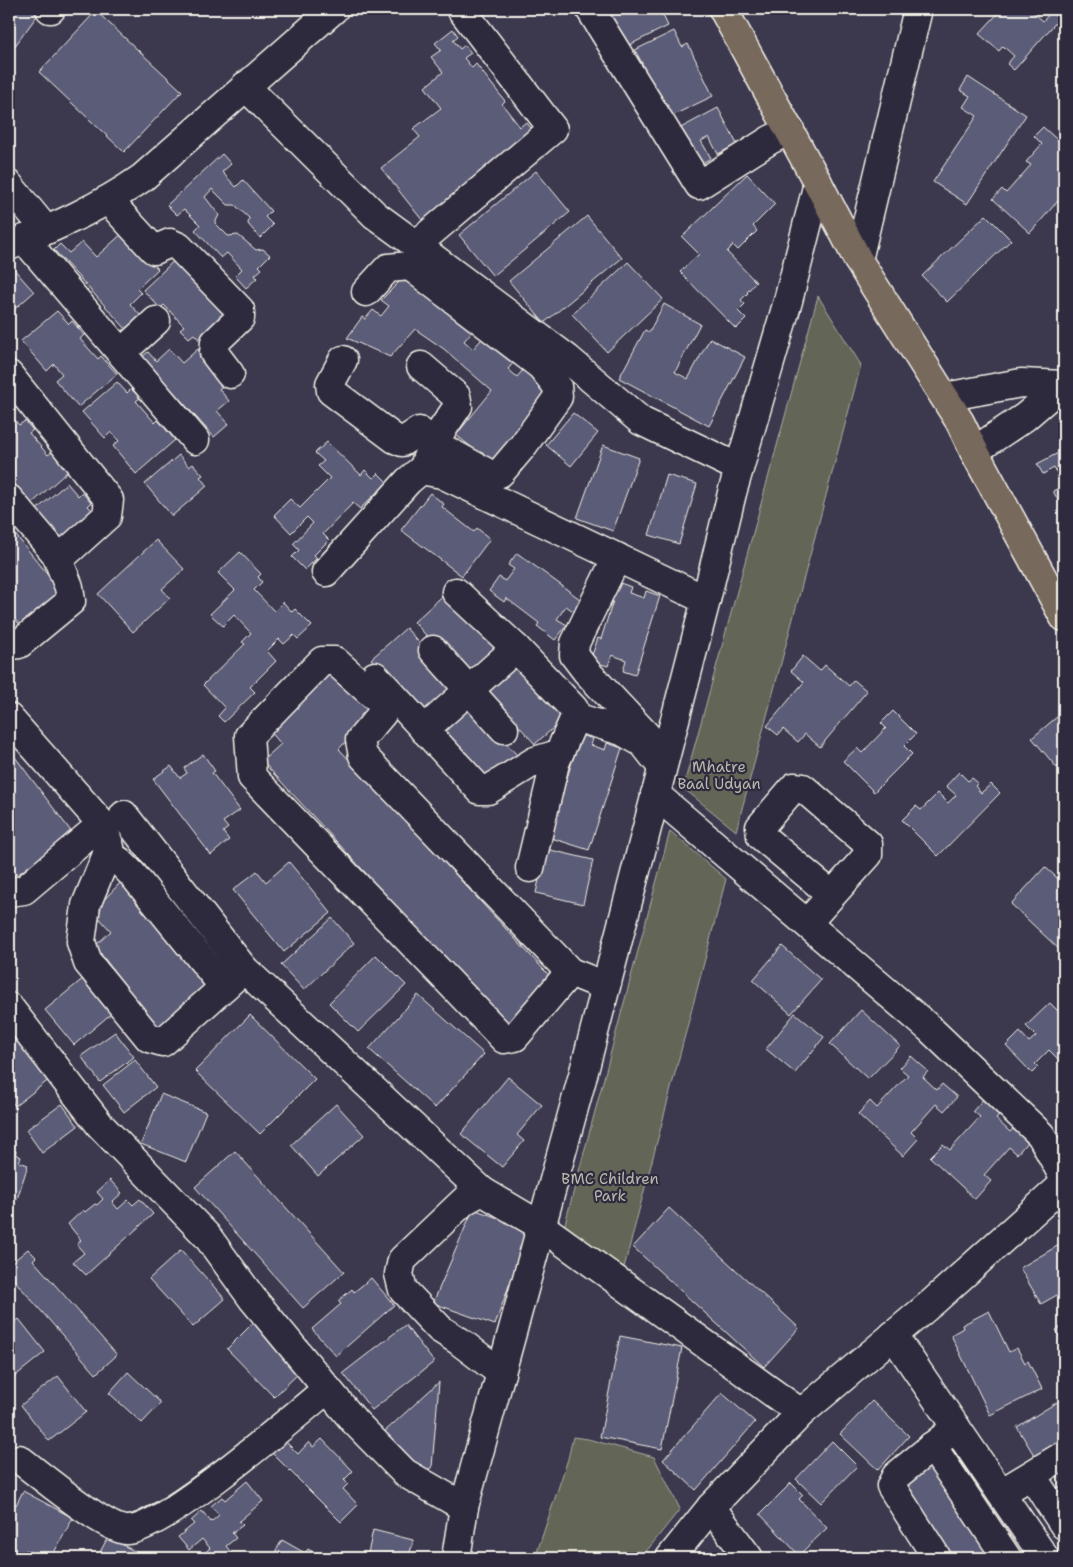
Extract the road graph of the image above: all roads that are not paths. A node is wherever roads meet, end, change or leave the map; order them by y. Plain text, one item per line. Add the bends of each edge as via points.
1 (334, 9) edge
2 (460, 9) edge
3 (590, 9) edge
4 (723, 9) edge
5 (918, 9) edge
6 (245, 86) junction
7 (790, 130) junction
8 (818, 183) junction
9 (9, 185) edge
10 (108, 200) junction
11 (26, 238) edge
12 (416, 245) junction
13 (858, 260) junction
14 (366, 292) dead end
15 (156, 321) dead end
16 (122, 353) junction
17 (344, 360) dead end
18 (421, 366) dead end
19 (230, 374) dead end
20 (9, 375) edge
21 (1062, 386) edge
22 (945, 397) junction
23 (195, 440) dead end
24 (433, 443) junction
25 (974, 451) junction
26 (739, 468) junction
27 (421, 470) junction
28 (9, 499) edge
29 (56, 554) junction
30 (617, 557) junction
31 (326, 572) dead end
32 (456, 592) dead end
33 (706, 600) junction
34 (1064, 616) edge
35 (9, 643) edge
36 (516, 648) junction
37 (433, 650) dead end
38 (370, 671) dead end
39 (469, 690) junction
40 (575, 717) junction
41 (9, 718) edge
42 (504, 729) dead end
43 (424, 730) junction
44 (558, 754) junction
45 (664, 761) junction
46 (655, 794) junction
47 (113, 819) junction
48 (107, 854) junction
49 (530, 868) dead end
50 (9, 892) edge
51 (832, 895) dead end
52 (807, 924) junction
53 (244, 969) junction
54 (570, 972) junction
55 (605, 986) junction
56 (224, 987) junction
57 (9, 1006) edge
58 (1064, 1178) edge
59 (1064, 1184) edge
60 (482, 1191) junction
61 (541, 1226) junction
62 (893, 1334) junction
63 (501, 1373) junction
64 (327, 1388) junction
65 (801, 1413) junction
66 (956, 1427) junction
67 (932, 1446) junction
68 (1064, 1455) edge
69 (12, 1457) edge
70 (1064, 1472) edge
71 (1039, 1487) junction
72 (1005, 1499) junction
73 (464, 1507) junction
74 (711, 1507) junction
75 (1064, 1525) edge
76 (1064, 1551) edge
77 (456, 1558) edge
78 (670, 1558) edge
79 (749, 1558) edge
80 (937, 1558) edge
81 (1007, 1558) edge
82 (1045, 1558) edge
83 (1052, 1558) edge

1 - 6 street
2 - 12 street via 553,129
3 - 7 street via 699,185
4 - 7 main road
5 - 13 street
6 - 10 street via 142,178
6 - 12 street via 375,215
7 - 8 main road
8 - 13 main road
8 - 26 street via 788,301
9 - 11 street
10 - 11 street
10 - 19 street via 154,250 170,243 179,246 240,310 240,318 215,342 214,353
11 - 16 street
12 - 26 street via 568,359 641,421
13 - 22 main road
14 - 24 street via 388,268 410,266 541,366 557,386 558,397 500,473 493,476
15 - 16 street
16 - 23 street
17 - 24 street via 330,384 331,391 395,440 402,442 419,432
18 - 24 street via 456,396 458,406
20 - 29 street via 109,500 107,516 68,552
21 - 22 street via 1021,383
21 - 25 street via 1025,417
22 - 25 main road
24 - 27 street
25 - 34 main road
26 - 33 street
27 - 30 street via 442,474
27 - 31 street
28 - 29 street
29 - 35 street via 71,601 19,644
30 - 33 street
30 - 45 street via 575,643 574,655
32 - 36 street
33 - 45 street
36 - 39 street
36 - 40 street via 574,709
37 - 39 street
38 - 43 street
39 - 42 street
39 - 43 street
40 - 44 street
40 - 45 street via 622,731
41 - 47 street
43 - 44 street via 480,790 488,790 535,761
44 - 49 street
45 - 46 street
46 - 52 street
46 - 55 street
47 - 48 street
47 - 50 street via 24,890
47 - 53 street
48 - 56 street via 133,875
48 - 56 street via 86,905 81,942 88,964 149,1038 162,1042
51 - 52 street
52 - 58 street via 929,1028 1041,1135
53 - 56 street
53 - 60 street
54 - 54 street via 515,1037 504,1039 252,777 249,736 322,661 334,661 381,702 382,714 360,740 362,756
54 - 55 street
55 - 61 street
57 - 64 street via 100,1125 207,1236 252,1298
59 - 62 street
60 - 61 street
60 - 63 street via 464,1201 402,1260 399,1274 403,1290 440,1329
61 - 63 street
61 - 65 street
62 - 65 street
62 - 66 street
63 - 73 street
64 - 69 street via 265,1441 180,1505 147,1524 127,1530 104,1522
64 - 73 street via 405,1474
65 - 74 street
66 - 67 street
66 - 72 street
67 - 80 street via 896,1476 891,1486
67 - 81 street
68 - 72 street
70 - 71 street
71 - 72 street
71 - 75 street
72 - 82 street
73 - 77 street
74 - 78 street
74 - 79 street
76 - 83 street

